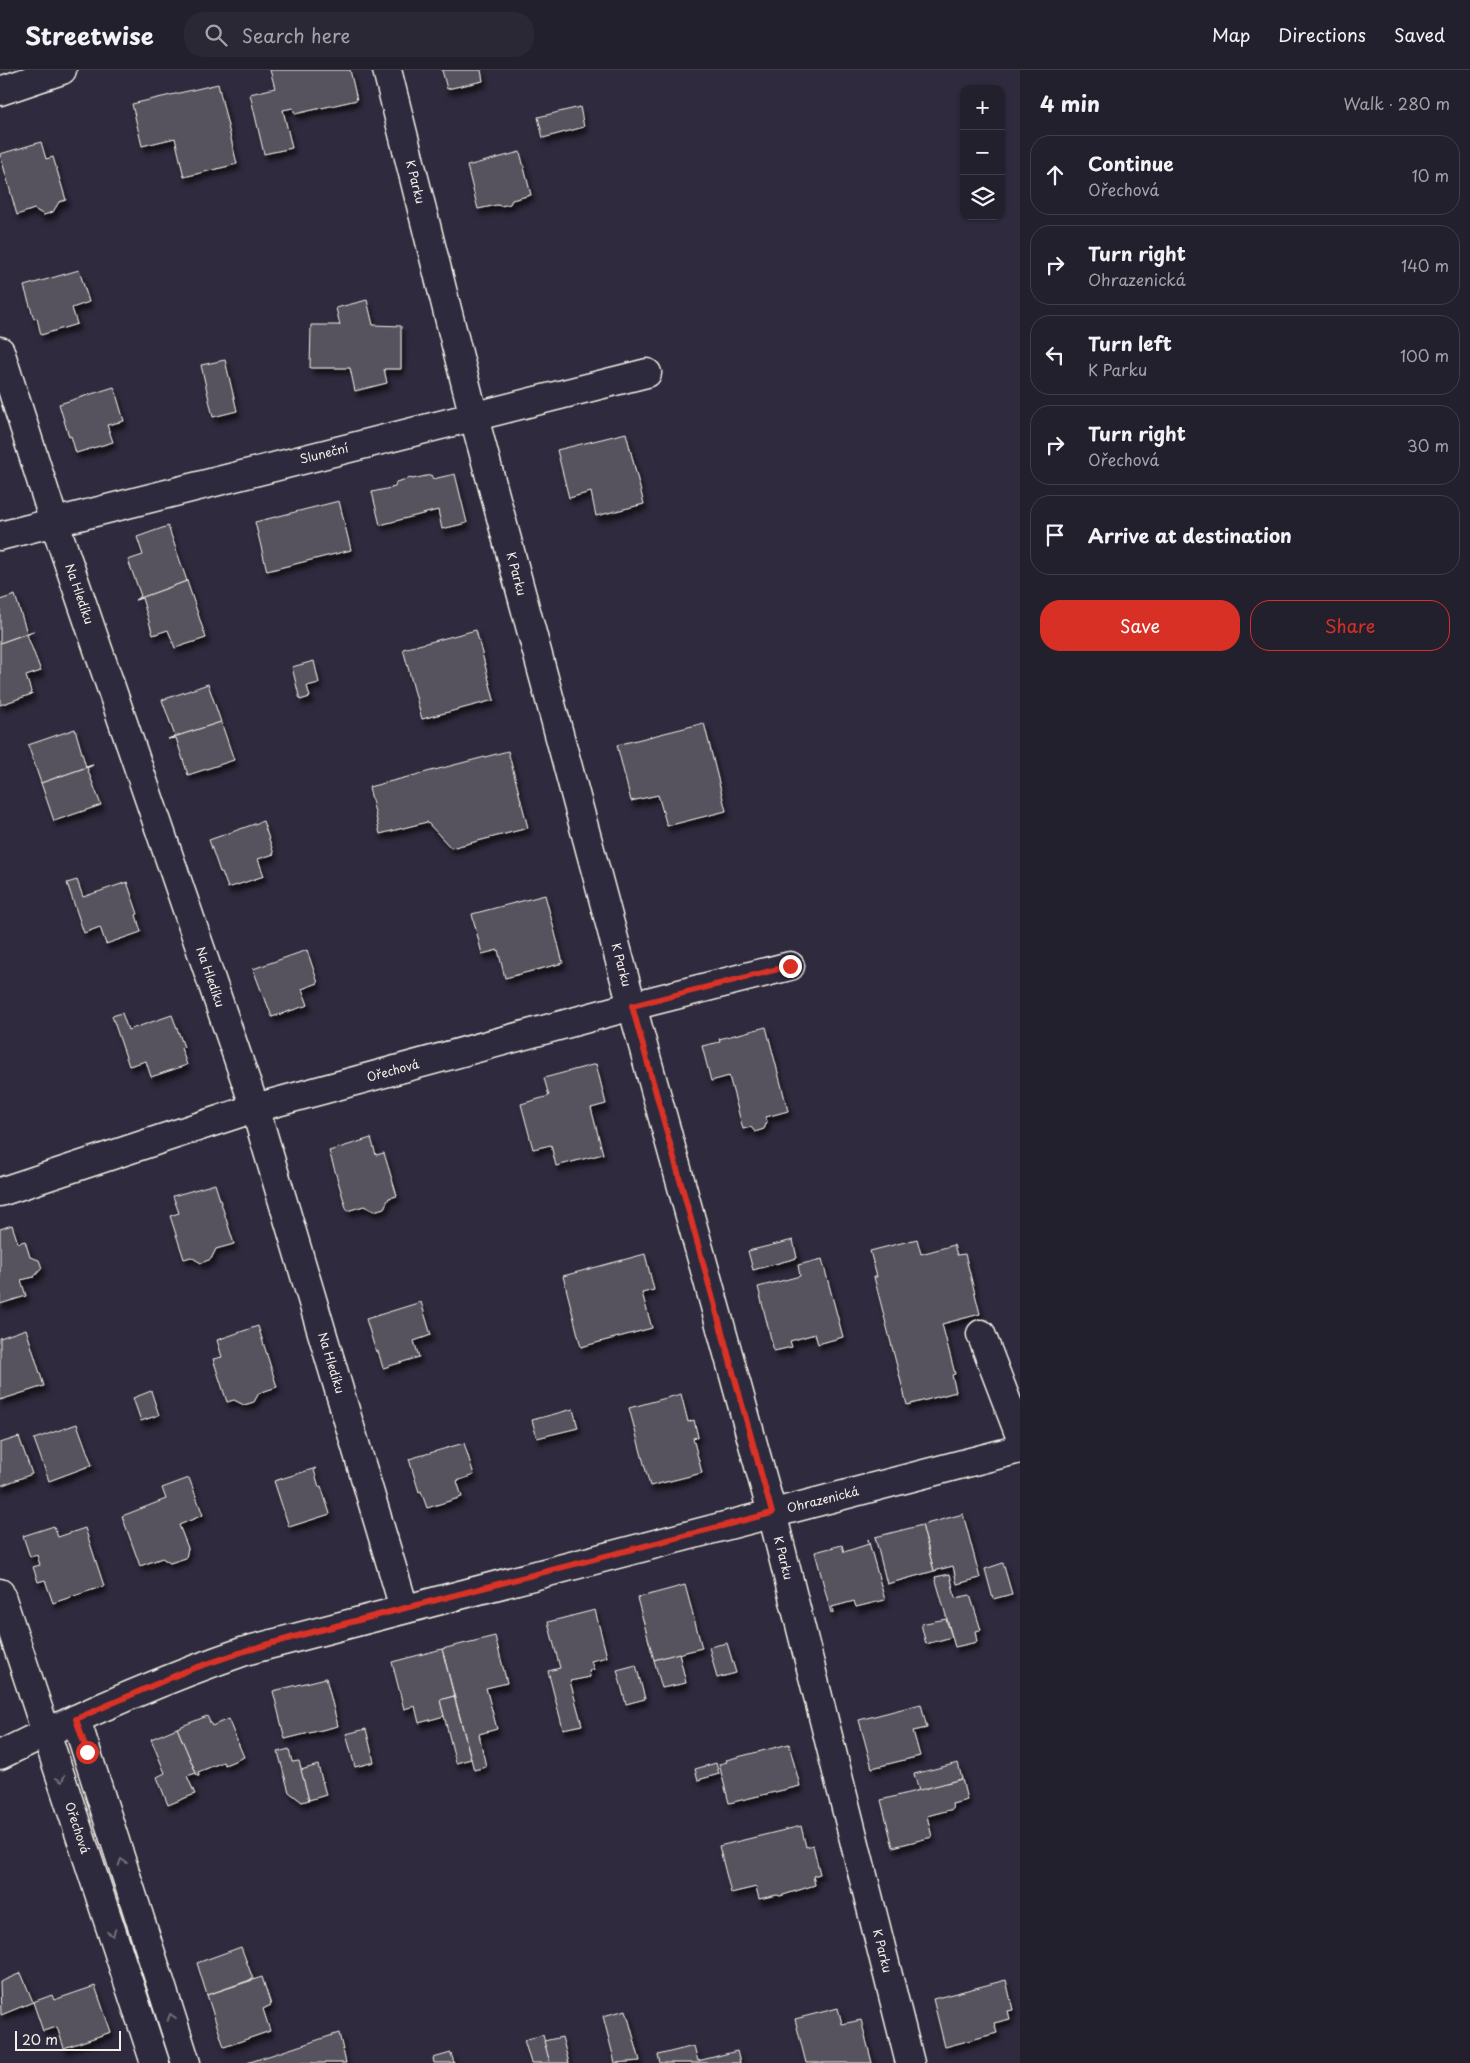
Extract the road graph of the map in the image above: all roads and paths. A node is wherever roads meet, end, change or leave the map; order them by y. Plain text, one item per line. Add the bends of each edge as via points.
1 (62, 70) edge
2 (387, 70) edge
3 (0, 91) edge
4 (0, 351) edge
5 (647, 373) dead end
6 (474, 417) junction
7 (54, 521) junction
8 (0, 536) edge
9 (790, 966) dead end
10 (632, 1006) junction
11 (255, 1108) junction
12 (0, 1192) edge
13 (981, 1334) dead end
14 (1020, 1436) edge
15 (1020, 1449) edge
16 (772, 1513) junction
17 (0, 1593) edge
18 (404, 1608) junction
19 (76, 1719) junction
20 (45, 1733) junction
21 (0, 1756) edge
22 (154, 2063) edge
23 (186, 2063) edge
24 (910, 2063) edge

1 - 3 street
2 - 6 street, K Parku
4 - 7 street, Na Hledíku
5 - 6 street, Sluneční
6 - 7 street, Sluneční
6 - 10 street, K Parku
7 - 8 street, Sluneční
7 - 11 street, Na Hledíku
9 - 10 street, Ořechová
10 - 11 street, Ořechová
10 - 16 street, K Parku
11 - 12 street, Ořechová
11 - 18 street, Na Hledíku
13 - 14 street
15 - 16 street, Ohrazenická
16 - 18 street, Ohrazenická
16 - 24 street, K Parku
17 - 20 street, Ořechová
18 - 19 street, Ohrazenická via 245,1651 186,1671
19 - 20 street, Ohrazenická
23 -> 19 street
20 - 21 street, Ohrazenická
20 -> 22 street, Ořechová

